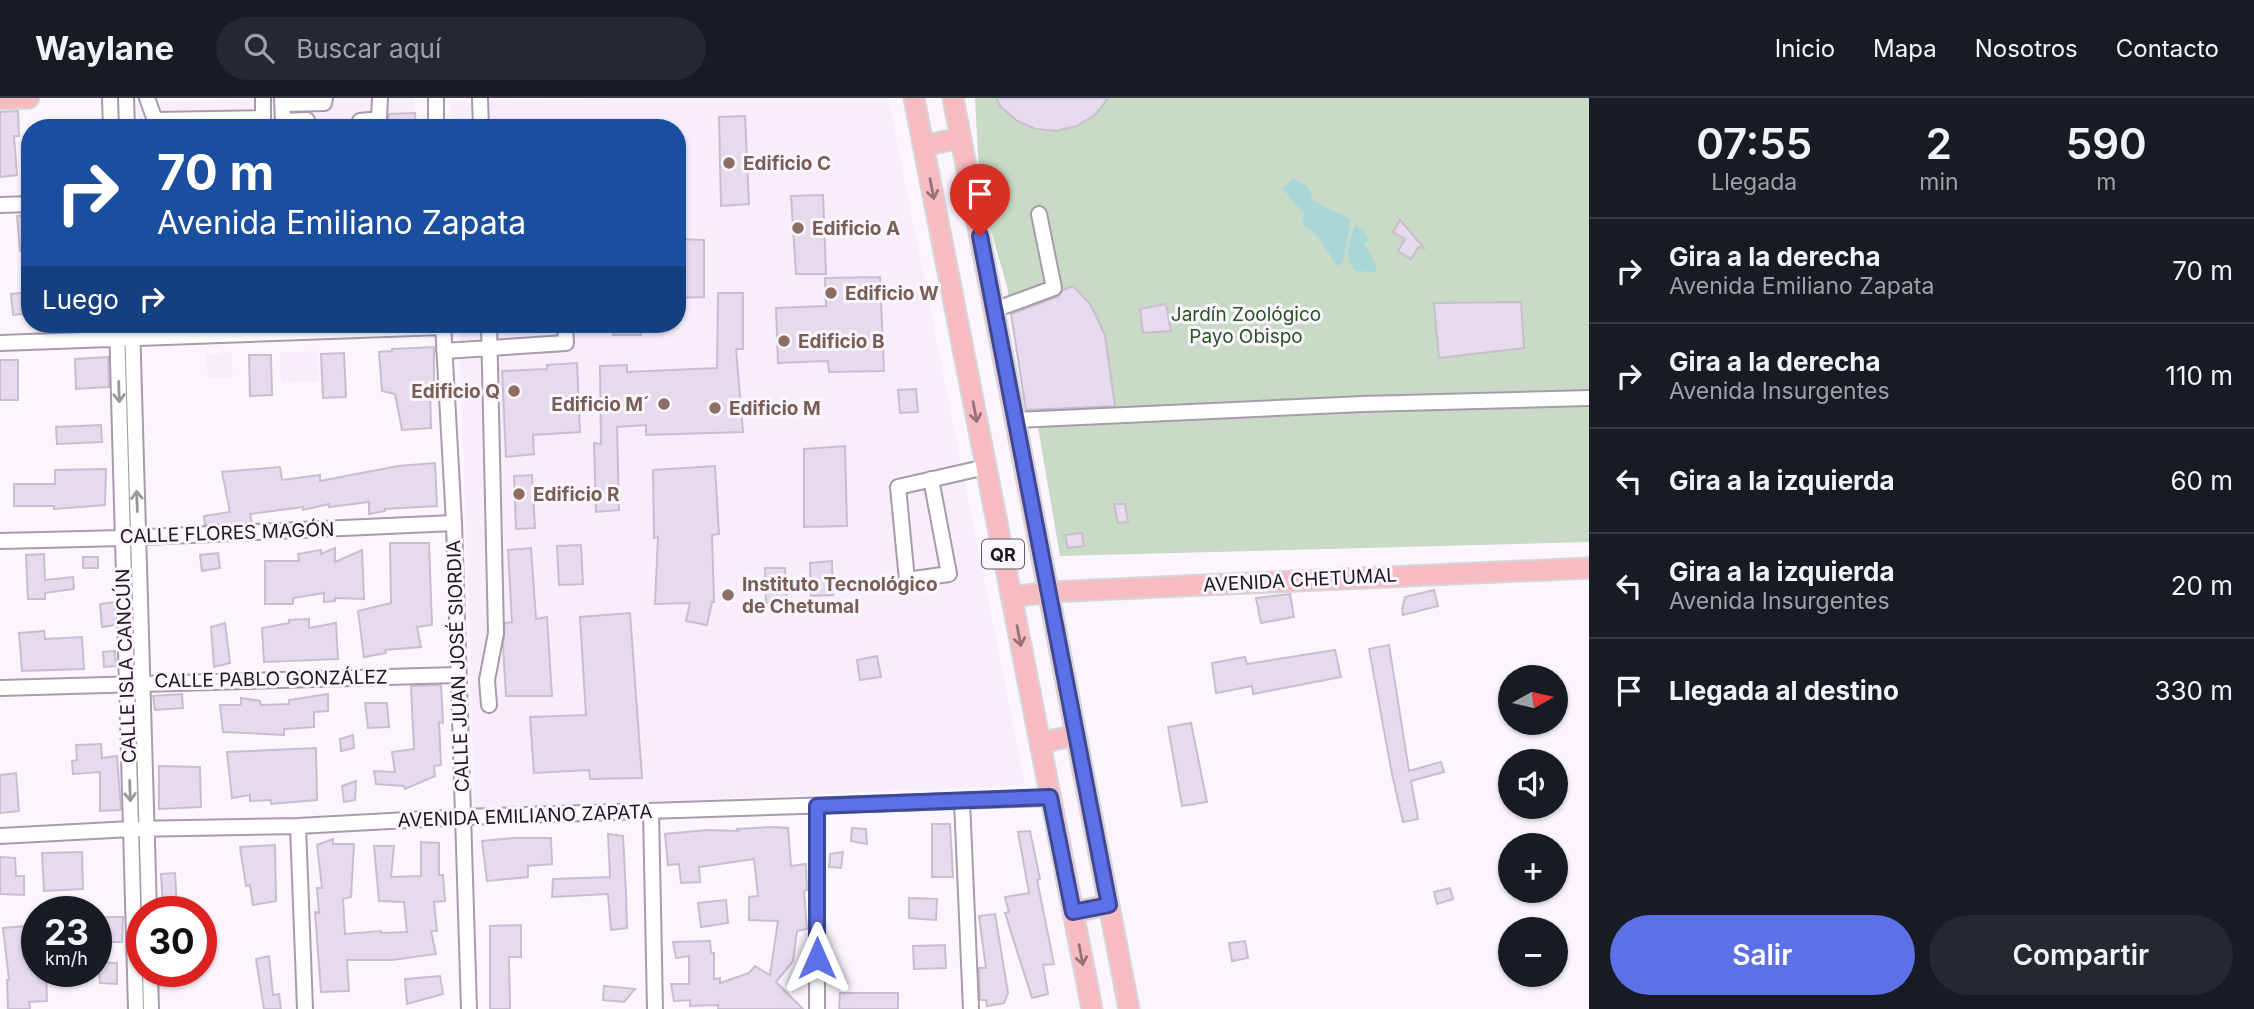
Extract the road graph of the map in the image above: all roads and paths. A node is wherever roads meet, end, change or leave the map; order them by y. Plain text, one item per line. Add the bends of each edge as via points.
1 (29, 98) edge
2 (110, 98) edge
3 (126, 98) edge
4 (147, 98) edge
5 (262, 98) edge
6 (325, 98) edge
7 (380, 98) edge
8 (436, 98) edge
9 (480, 98) edge
10 (904, 98) edge
11 (915, 98) edge
12 (953, 98) edge
13 (0, 99) edge
14 (282, 101) edge
15 (111, 119) edge
16 (127, 119) edge
17 (155, 119) edge
18 (209, 119) edge
19 (283, 119) edge
20 (379, 119) edge
21 (436, 119) edge
22 (481, 119) edge
23 (920, 124) junction
24 (960, 138) junction
25 (923, 146) junction
26 (21, 204) edge
27 (0, 205) edge
28 (1039, 214) dead end
29 (994, 310) junction
30 (117, 333) edge
31 (133, 333) edge
32 (278, 333) edge
33 (443, 333) edge
34 (489, 333) edge
35 (565, 333) edge
36 (117, 340) junction
37 (133, 340) junction
38 (0, 343) edge
39 (490, 348) junction
40 (444, 351) junction
41 (1589, 398) edge
42 (1016, 420) junction
43 (986, 467) junction
44 (930, 479) junction
45 (454, 523) junction
46 (138, 537) junction
47 (123, 538) junction
48 (0, 541) edge
49 (1589, 568) edge
50 (1049, 592) junction
51 (1012, 597) junction
52 (458, 675) junction
53 (142, 682) junction
54 (127, 683) junction
55 (0, 688) edge
56 (489, 705) dead end
57 (1076, 734) junction
58 (1040, 743) junction
59 (1050, 797) junction
60 (962, 801) junction
61 (817, 806) junction
62 (651, 811) junction
63 (463, 817) junction
64 (298, 826) junction
65 (131, 828) junction
66 (146, 828) junction
67 (0, 836) edge
68 (148, 896) edge
69 (1109, 905) junction
70 (1073, 912) junction
71 (150, 987) edge
72 (136, 1009) edge
73 (151, 1009) edge
74 (305, 1009) edge
75 (469, 1009) edge
76 (655, 1009) edge
77 (817, 1009) edge
78 (971, 1009) edge
79 (1091, 1009) edge
80 (1129, 1009) edge

1 - 13 main road
2 - 15 street
3 - 16 street
4 - 17 street
5 - 18 street via 263,118
6 - 14 street via 324,103
7 - 20 street
8 - 21 street
9 - 22 street
10 - 23 main road
11 - 23 main road, QR
12 - 24 main road, QR
14 - 19 street
23 - 25 main road, QR
24 - 25 main road
24 - 29 main road, QR
25 -> 43 main road, QR
26 - 27 street
28 - 29 street via 1054,288
29 - 42 main road, QR
30 - 36 street, CALLE ISLA CANCÚN
31 - 37 street, CALLE ISLA CANCÚN
32 - 37 street
33 - 40 street, CALLE JUAN JOSÉ SIORDIA
34 - 39 street
35 - 39 street via 566,343
36 - 37 street
36 - 38 street
36 -> 47 street, CALLE ISLA CANCÚN
46 -> 37 street, CALLE ISLA CANCÚN
39 - 40 street
39 - 56 street via 496,633 487,680
40 - 45 street, CALLE JUAN JOSÉ SIORDIA
41 - 42 street
42 - 50 main road, QR
43 - 44 street
43 - 51 main road, QR
44 - 44 street via 898,487 907,580 949,574
45 - 46 street, CALLE FLORES MAGÓN
45 - 52 street, CALLE JUAN JOSÉ SIORDIA
46 - 47 street, CALLE FLORES MAGÓN
46 - 53 street, CALLE ISLA CANCÚN
47 - 48 street, CALLE FLORES MAGÓN
47 - 54 street, CALLE ISLA CANCÚN
49 - 50 main road, AVENIDA CHETUMAL
50 - 51 main road, AVENIDA CHETUMAL
50 - 57 main road, QR
51 -> 58 main road, QR
52 - 53 street, CALLE PABLO GONZÁLEZ
52 - 63 street, CALLE JUAN JOSÉ SIORDIA
53 - 54 street, CALLE PABLO GONZÁLEZ
53 - 66 street, CALLE ISLA CANCÚN
54 - 55 street, CALLE PABLO GONZÁLEZ
54 -> 65 street, CALLE ISLA CANCÚN
57 - 58 main road
57 - 69 main road, QR
58 - 59 main road, QR
59 - 60 street, AVENIDA EMILIANO ZAPATA
59 - 70 main road, QR
60 - 61 street, AVENIDA EMILIANO ZAPATA
60 - 78 street
61 - 62 street, AVENIDA EMILIANO ZAPATA
61 - 77 street
62 - 63 street, AVENIDA EMILIANO ZAPATA
62 - 76 street
63 - 64 street, AVENIDA EMILIANO ZAPATA
63 - 75 street, CALLE JUAN JOSÉ SIORDIA
64 - 66 street, AVENIDA EMILIANO ZAPATA
64 - 74 street
65 - 66 street, AVENIDA EMILIANO ZAPATA
65 - 67 street, AVENIDA EMILIANO ZAPATA
65 - 72 street, CALLE ISLA CANCÚN
66 - 68 street, CALLE ISLA CANCÚN
69 - 70 main road
69 - 80 main road, QR
70 -> 79 main road, QR
71 - 73 street

